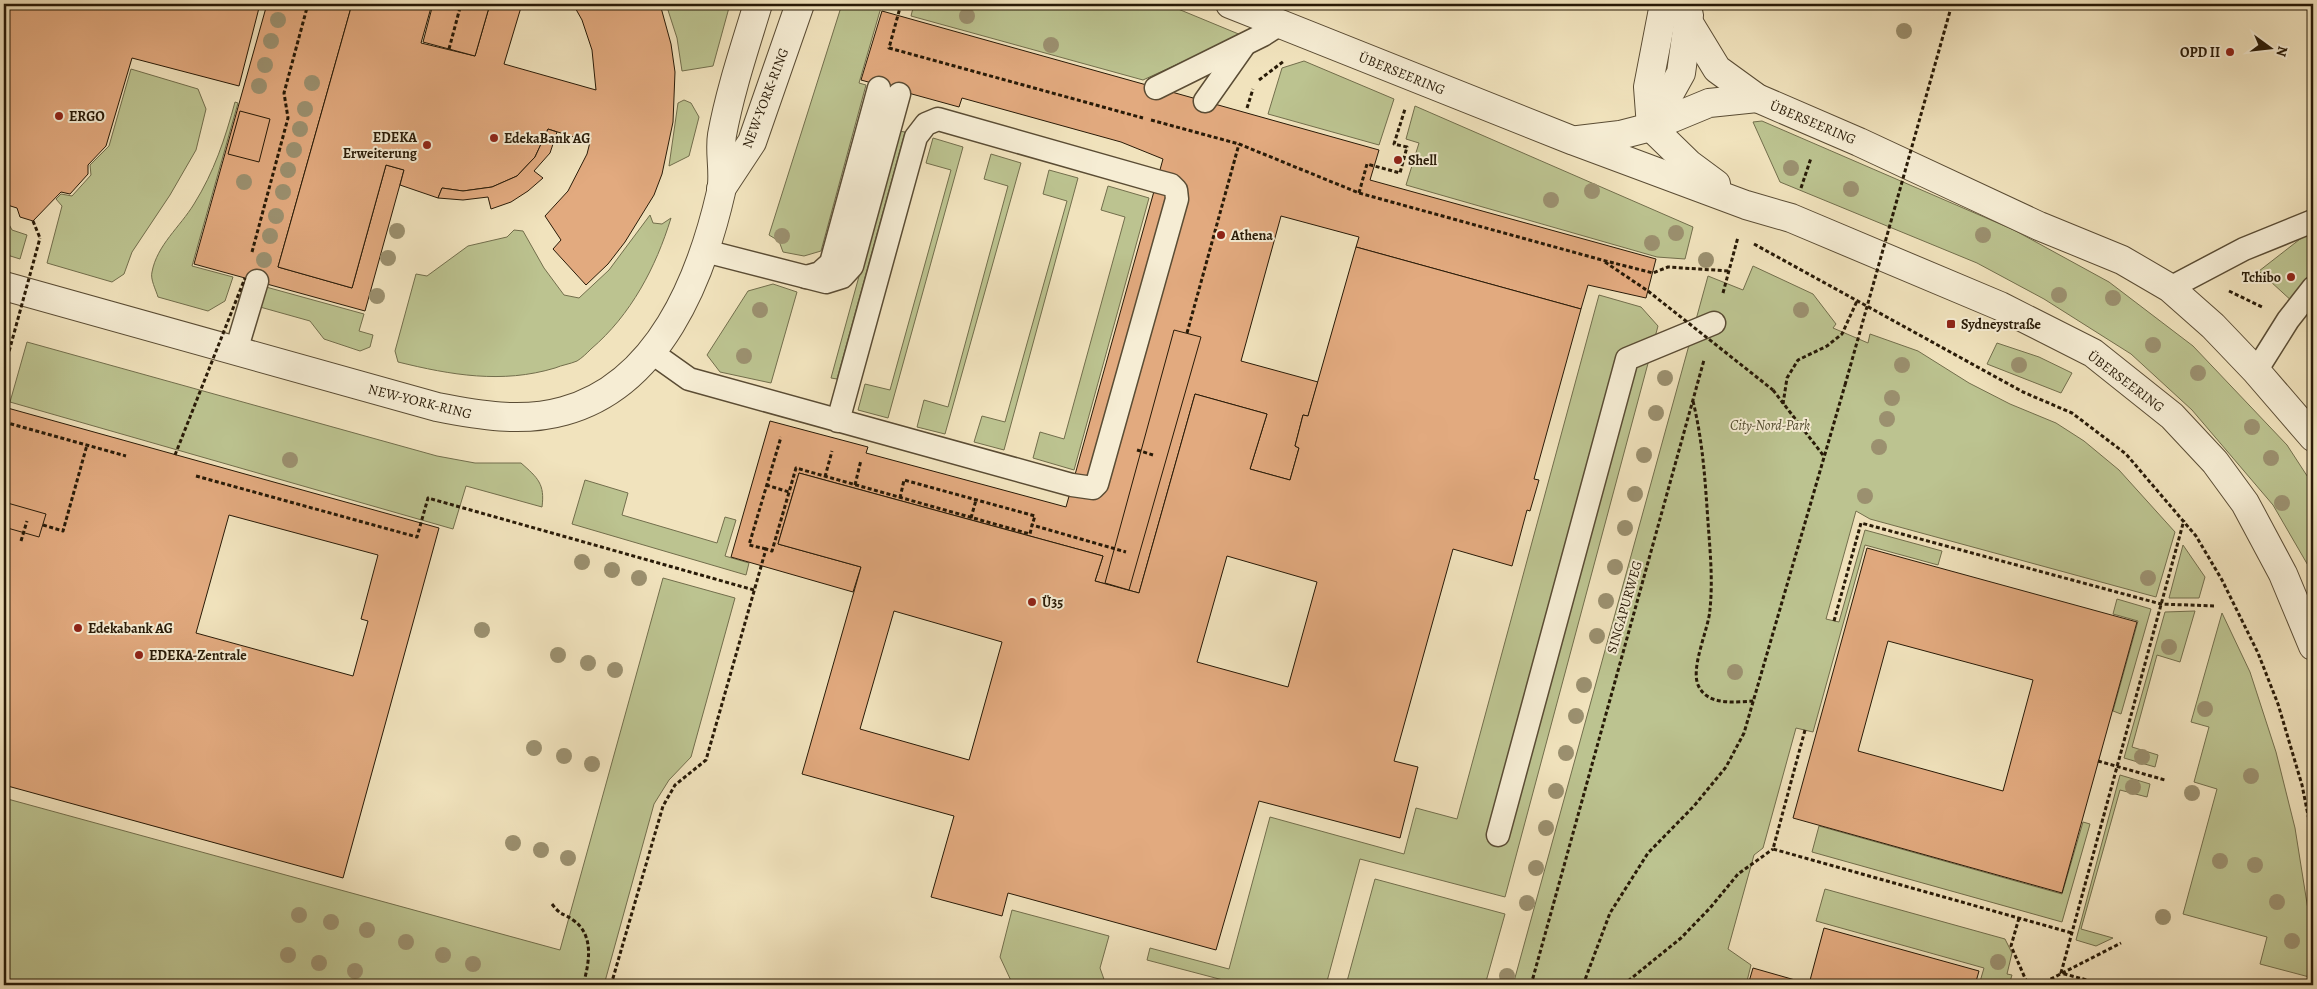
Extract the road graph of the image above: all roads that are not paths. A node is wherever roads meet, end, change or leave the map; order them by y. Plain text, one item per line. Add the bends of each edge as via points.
1 (758, 4) edge
2 (800, 4) edge
3 (1230, 4) edge
4 (1664, 4) edge
5 (1689, 13) edge
6 (1280, 24) junction
7 (1244, 44) junction
8 (1156, 88) dead end
9 (889, 91) dead end
10 (1757, 98) junction
11 (1205, 101) dead end
12 (1651, 127) junction
13 (1574, 141) junction
14 (721, 189) junction
15 (1746, 205) junction
16 (2313, 221) edge
17 (706, 251) junction
18 (251, 279) road end
19 (4, 286) edge
20 (2170, 288) junction
21 (2313, 288) edge
22 (1714, 323) road end
23 (236, 351) junction
24 (651, 352) junction
25 (2256, 371) junction
26 (838, 421) junction
27 (2313, 436) edge
28 (2313, 646) edge
29 (1498, 835) dead end

1 - 14 street, NEW-YORK-RING via 722,137
2 - 14 street, NEW-YORK-RING via 752,142
3 - 6 street, ÜBERSEERING
4 - 12 street via 1648,86
5 - 10 street, ÜBERSEERING via 1717,69
5 - 12 street via 1681,74
6 - 7 lane
6 - 13 street, ÜBERSEERING
7 - 8 lane
7 - 11 lane
9 - 17 lane via 852,266 842,277 826,282
10 - 12 street, ÜBERSEERING via 1709,103
10 - 20 street, ÜBERSEERING via 2039,226 2122,260
12 - 13 street, ÜBERSEERING
12 - 15 street, ÜBERSEERING via 1689,164
13 - 15 street, ÜBERSEERING
14 - 17 street, NEW-YORK-RING
15 - 28 street, ÜBERSEERING via 1791,218 2000,306 2093,353 2172,416 2215,462 2245,503 2283,574
16 - 20 lane via 2244,248
17 - 24 street, NEW-YORK-RING via 673,321
18 - 23 lane
19 - 23 street, NEW-YORK-RING
20 - 25 street, ÜBERSEERING via 2213,326
21 - 25 lane
22 - 29 lane via 1627,359
23 - 24 street, NEW-YORK-RING via 437,407 486,417 527,417 563,411 593,400 622,381
24 - 26 lane via 689,379
25 - 27 street, ÜBERSEERING
26 - 26 lane via 1093,488 1097,484 1177,199 1176,190 1171,185 938,120 926,124 916,137

